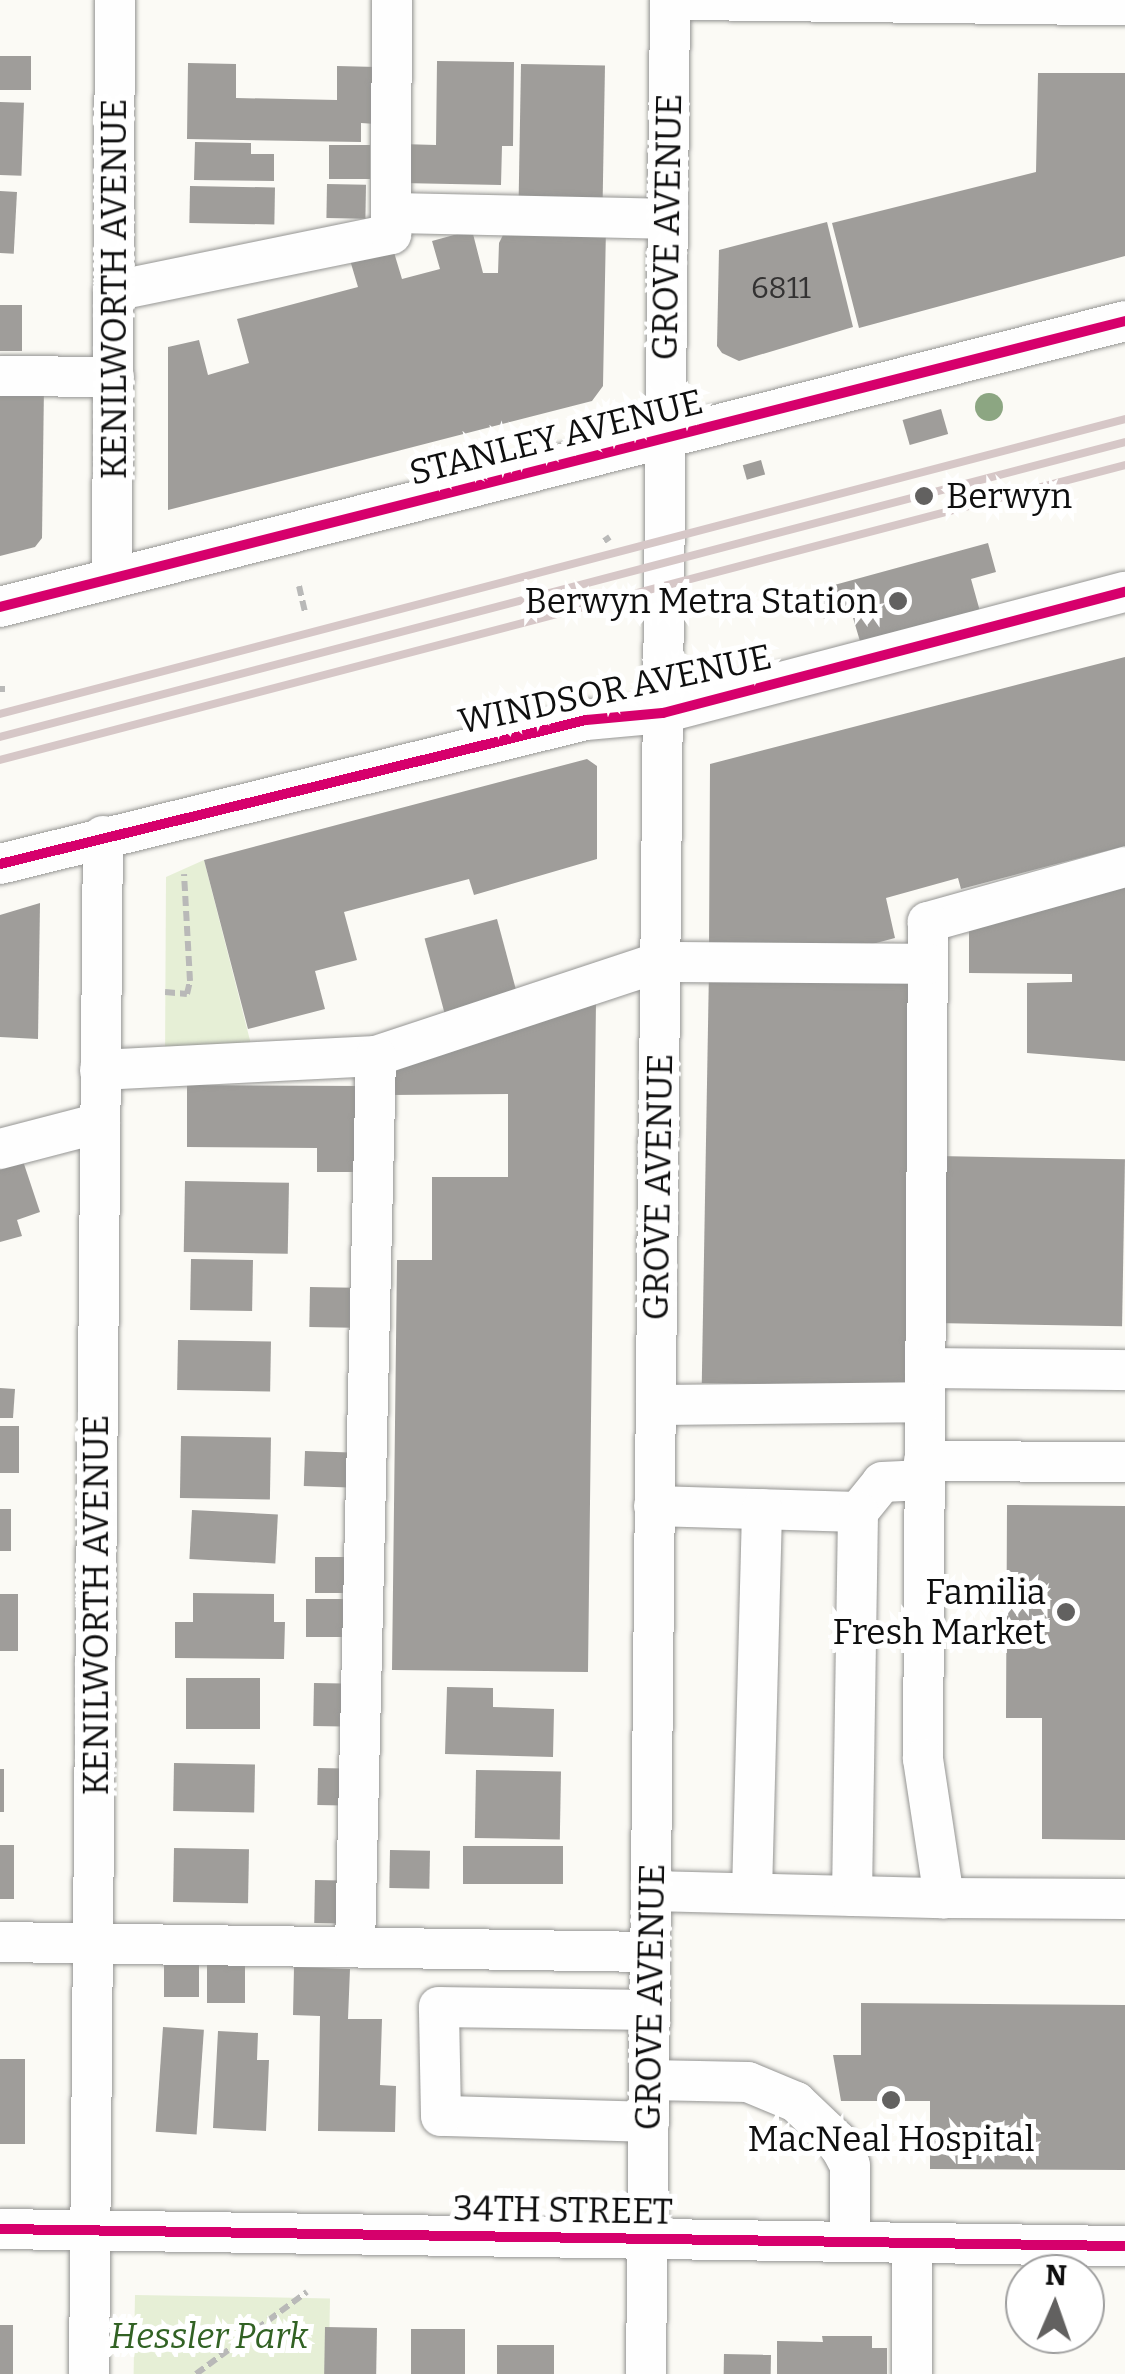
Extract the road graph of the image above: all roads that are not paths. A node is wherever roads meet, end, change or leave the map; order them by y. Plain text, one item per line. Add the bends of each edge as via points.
1 (115, 0) edge
2 (392, 0) edge
3 (670, 0) edge
4 (688, 0) edge
5 (936, 1) edge
6 (1125, 4) edge
7 (391, 213) junction
8 (668, 219) junction
9 (114, 290) junction
10 (1125, 321) edge
11 (0, 376) edge
12 (114, 377) junction
13 (665, 437) junction
14 (112, 578) junction
15 (1125, 592) edge
16 (0, 607) edge
17 (662, 713) junction
18 (103, 836) junction
19 (0, 864) edge
20 (1125, 867) edge
21 (660, 962) junction
22 (928, 964) junction
23 (376, 1056) junction
24 (100, 1070) junction
25 (100, 1124) junction
26 (0, 1149) edge
27 (1125, 1370) edge
28 (925, 1385) junction
29 (656, 1405) junction
30 (1125, 1462) edge
31 (924, 1470) junction
32 (654, 1506) junction
33 (762, 1509) junction
34 (858, 1512) junction
35 (651, 1891) junction
36 (752, 1893) junction
37 (852, 1896) junction
38 (944, 1898) junction
39 (1125, 1898) edge
40 (0, 1942) edge
41 (93, 1944) junction
42 (356, 1947) junction
43 (650, 1952) junction
44 (650, 2010) junction
45 (649, 2080) junction
46 (648, 2122) junction
47 (0, 2229) edge
48 (90, 2230) junction
49 (647, 2239) junction
50 (850, 2242) junction
51 (912, 2243) junction
52 (1125, 2246) edge
53 (89, 2374) edge
54 (646, 2374) edge
55 (912, 2374) edge

1 - 9 street, KENILWORTH AVENUE
2 - 7 street
3 - 8 street, GROVE AVENUE
4 - 5 street
5 - 6 street
7 - 8 street
7 - 9 street via 391,234
8 - 13 street, GROVE AVENUE
9 - 12 street, KENILWORTH AVENUE
10 - 13 street, STANLEY AVENUE
11 - 12 street
12 - 14 street, KENILWORTH AVENUE
13 - 14 street, STANLEY AVENUE
13 - 17 street, GROVE AVENUE
14 - 16 street, STANLEY AVENUE
15 - 17 street, WINDSOR AVENUE
17 - 18 street, WINDSOR AVENUE via 586,720
17 - 21 street, GROVE AVENUE
18 - 19 street, WINDSOR AVENUE
18 - 24 street, KENILWORTH AVENUE
20 - 22 street via 928,922
21 - 22 street
21 - 23 street
21 - 29 street, GROVE AVENUE
22 - 28 street
23 - 24 street
23 - 42 street
24 - 25 street, KENILWORTH AVENUE
25 - 26 street
25 - 41 street, KENILWORTH AVENUE
27 - 28 street
28 - 29 street
28 - 31 street
29 - 32 street, GROVE AVENUE
30 - 31 street
31 - 34 street via 882,1482
31 - 38 street via 923,1758
32 - 33 street
32 - 35 street, GROVE AVENUE
33 - 34 street
33 - 36 street
34 - 37 street
35 - 36 street
35 - 43 street, GROVE AVENUE
36 - 37 street
37 - 38 street
38 - 39 street
40 - 41 street
41 - 42 street
41 - 48 street, KENILWORTH AVENUE
42 - 43 street
43 - 44 street, GROVE AVENUE
44 - 45 street, GROVE AVENUE
44 - 46 street via 439,2006 440,2116
45 - 46 street, GROVE AVENUE
45 - 50 street via 748,2082 796,2102 837,2141 850,2165
46 - 49 street, GROVE AVENUE
47 - 48 street, 34TH STREET
48 - 49 street, 34TH STREET
48 - 53 street, KENILWORTH AVENUE
49 - 50 street, 34TH STREET
49 - 54 street, GROVE AVENUE
50 - 51 street, 34TH STREET
51 - 52 street, 34TH STREET
51 - 55 street

